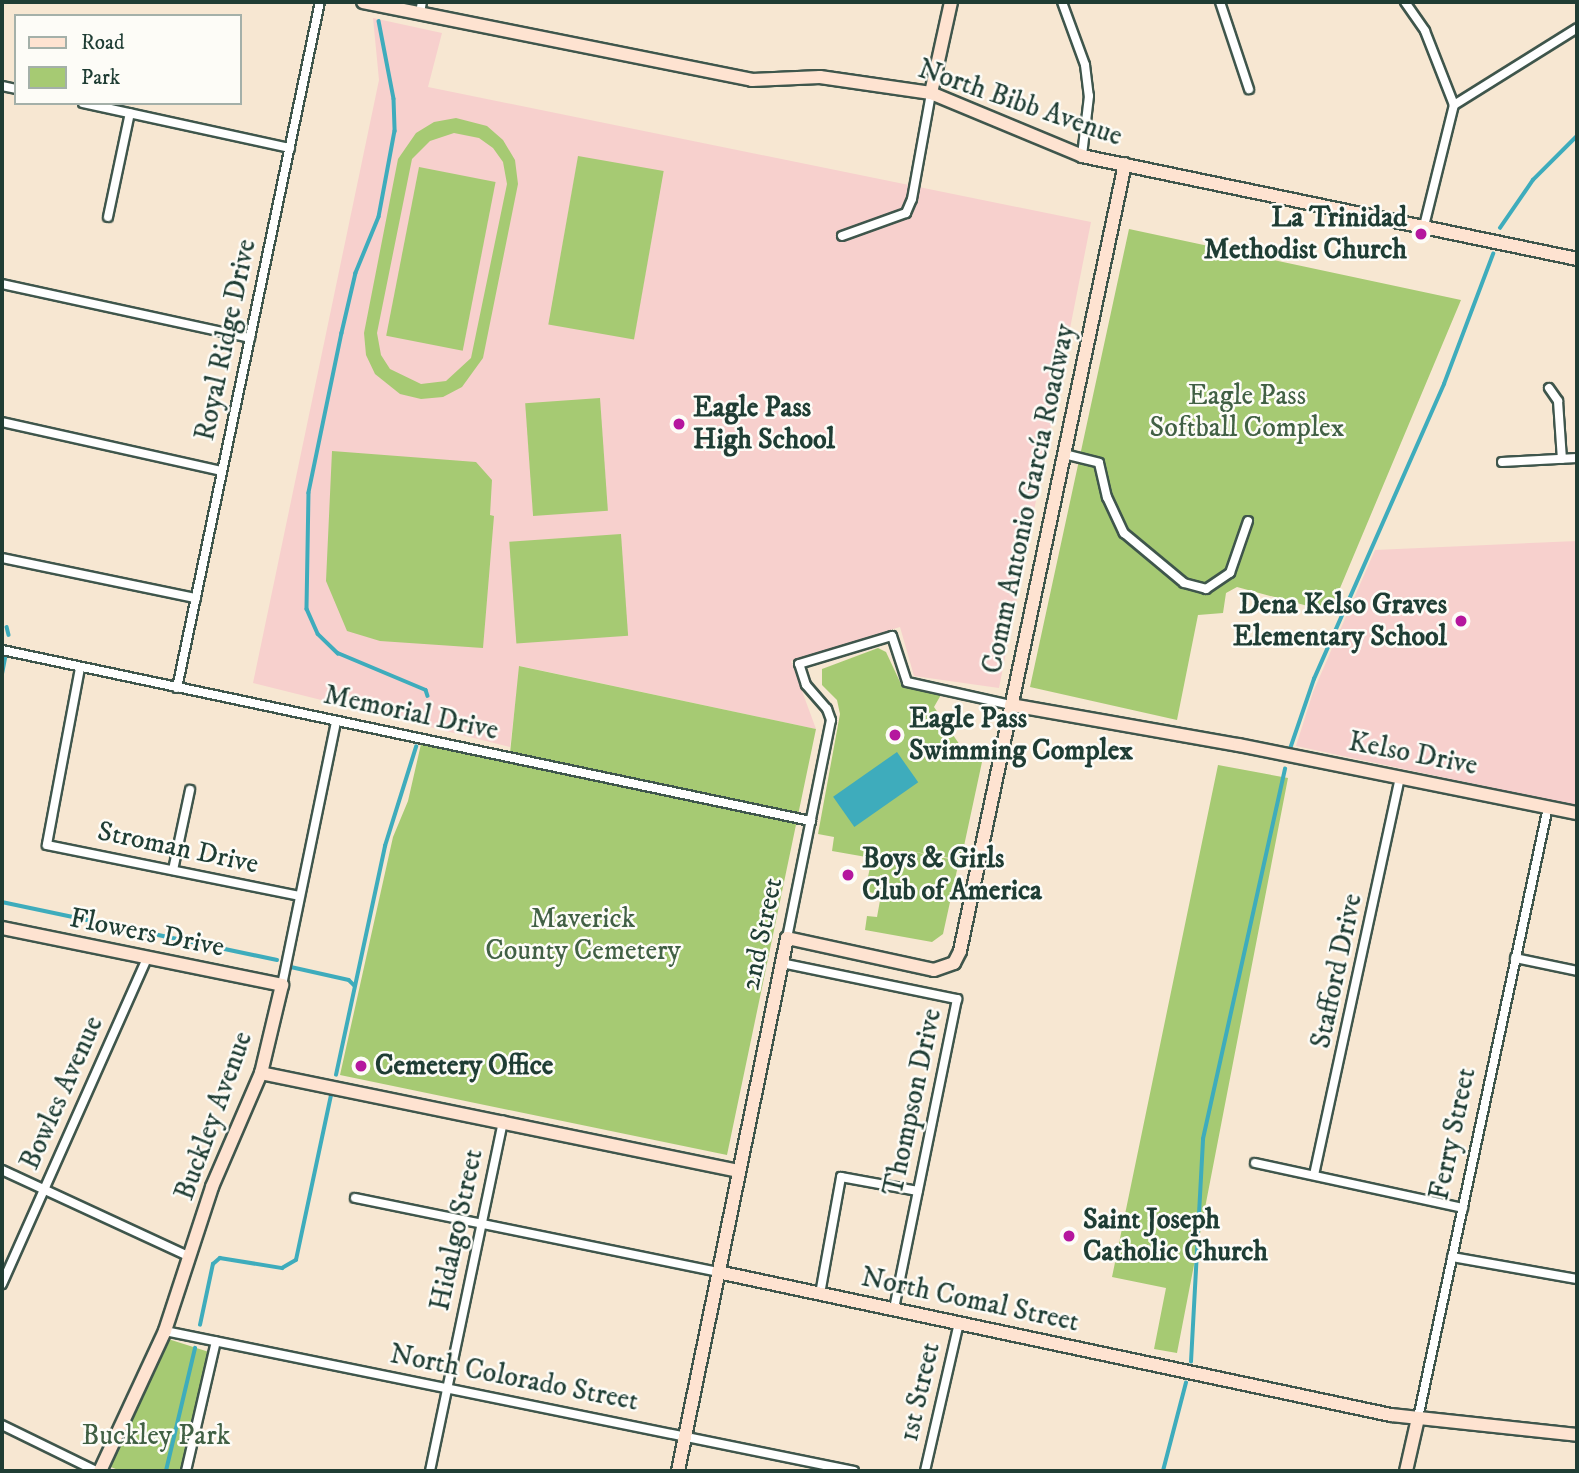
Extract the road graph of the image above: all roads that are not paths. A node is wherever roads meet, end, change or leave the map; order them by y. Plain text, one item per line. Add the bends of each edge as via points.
1 (320, 2) edge
2 (363, 2) edge
3 (951, 2) edge
4 (1062, 2) edge
5 (1220, 2) edge
6 (1405, 2) edge
7 (421, 7) edge
8 (1577, 28) edge
9 (1249, 89) dead end
10 (931, 93) junction
11 (92, 105) edge
12 (1454, 106) junction
13 (130, 113) junction
14 (289, 148) junction
15 (1082, 156) junction
16 (1125, 164) junction
17 (108, 217) dead end
18 (1424, 226) junction
19 (842, 236) dead end
20 (1577, 259) edge
21 (2, 284) edge
22 (250, 338) junction
23 (1549, 388) dead end
24 (2, 422) edge
25 (1064, 454) junction
26 (1577, 458) edge
27 (1562, 459) junction
28 (1502, 462) dead end
29 (222, 471) junction
30 (1248, 521) dead end
31 (2, 558) edge
32 (196, 598) junction
33 (2, 650) edge
34 (80, 668) junction
35 (177, 688) junction
36 (1011, 705) junction
37 (336, 721) junction
38 (1400, 776) junction
39 (190, 790) dead end
40 (1548, 807) junction
41 (1577, 813) edge
42 (811, 821) junction
43 (173, 870) junction
44 (299, 896) junction
45 (2, 928) edge
46 (787, 938) junction
47 (1515, 958) junction
48 (147, 959) junction
49 (781, 962) junction
50 (1577, 971) edge
51 (282, 985) junction
52 (261, 1073) junction
53 (503, 1121) junction
54 (1255, 1163) dead end
55 (2, 1170) edge
56 (737, 1171) junction
57 (1314, 1175) junction
58 (45, 1189) junction
59 (918, 1191) junction
60 (355, 1198) dead end
61 (1462, 1208) junction
62 (481, 1223) junction
63 (190, 1257) junction
64 (1452, 1257) junction
65 (718, 1272) junction
66 (1577, 1279) edge
67 (2, 1284) edge
68 (820, 1294) junction
69 (894, 1308) junction
70 (959, 1322) junction
71 (166, 1331) junction
72 (216, 1341) junction
73 (447, 1389) junction
74 (1418, 1418) junction
75 (2, 1425) edge
76 (685, 1434) junction
77 (1577, 1435) edge
78 (98, 1471) edge
79 (186, 1471) edge
80 (430, 1471) edge
81 (678, 1471) edge
82 (854, 1471) edge
83 (925, 1471) edge
84 (1406, 1471) edge

1 - 14 street, Royal Ridge Drive
2 - 7 street, North Bibb Avenue
3 - 10 street
4 - 15 street via 1087,75
5 - 9 street
6 - 12 street via 1425,31
7 - 10 street, North Bibb Avenue via 751,80 820,77
8 - 12 street
10 - 15 street, North Bibb Avenue
10 - 19 street via 906,213
11 - 13 street
12 - 18 street
13 - 14 street
13 - 17 street
14 - 22 street, Royal Ridge Drive
15 - 16 street, North Bibb Avenue
16 - 18 street, North Bibb Avenue
16 - 25 street, Comm Antonio García Roadway
18 - 20 street, North Bibb Avenue
21 - 22 street
22 - 29 street, Royal Ridge Drive
23 - 27 street via 1558,401
24 - 29 street
25 - 30 street via 1099,463 1107,497 1124,533 1184,583 1206,589 1230,573
25 - 36 street, Comm Antonio García Roadway
26 - 27 street
27 - 28 street
29 - 32 street, Royal Ridge Drive
31 - 32 street
32 - 35 street, Royal Ridge Drive
33 - 34 street, Memorial Drive
34 - 35 street, Memorial Drive
34 - 43 street, Stroman Drive via 47,845
35 - 37 street, Memorial Drive
36 - 38 street, Kelso Drive
36 - 42 street, 2nd Street via 907,682 892,636 799,664 806,685 831,720
36 - 46 street, Comm Antonio García Roadway via 954,963 933,970
37 - 42 street, Memorial Drive
37 - 44 street, Buckley Avenue
38 - 40 street, Kelso Drive
38 - 57 street, Stafford Drive
39 - 43 street
40 - 41 street, Kelso Drive
40 - 47 street, Ferry Street
42 - 46 street, 2nd Street
43 - 44 street, Stroman Drive
44 - 51 street, Buckley Avenue
45 - 48 street, Flowers Drive
46 - 49 street, 2nd Street
47 - 50 street
47 - 61 street, Ferry Street
48 - 51 street, Flowers Drive
48 - 58 street, Bowles Avenue
49 - 56 street, 2nd Street
49 - 59 street, Thompson Drive via 957,999
51 - 52 street, Buckley Avenue
52 - 53 street
52 - 63 street, Buckley Avenue via 212,1187
53 - 56 street
53 - 62 street, Hidalgo Street
54 - 57 street
55 - 58 street
56 - 65 street, 2nd Street
57 - 61 street
58 - 63 street
58 - 67 street, Bowles Avenue
59 - 68 street via 841,1177
59 - 69 street, Thompson Drive
60 - 62 street, North Comal Street
61 - 64 street, Ferry Street
62 - 65 street, North Comal Street
62 - 73 street, Hidalgo Street
63 - 71 street, Buckley Avenue
64 - 66 street
64 - 74 street, Ferry Street
65 - 68 street, North Comal Street
65 - 76 street, 2nd Street
68 - 69 street, North Comal Street
69 - 70 street, North Comal Street
70 - 74 street, North Comal Street
70 - 83 street, 1st Street
71 - 72 street, North Colorado Street
71 - 78 street, Buckley Avenue
72 - 73 street, North Colorado Street
72 - 79 street
73 - 76 street, North Colorado Street
73 - 80 street, Hidalgo Street
74 - 77 street, North Comal Street
74 - 84 street, Ferry Street
75 - 78 street
76 - 81 street, 2nd Street
76 - 82 street, North Colorado Street

